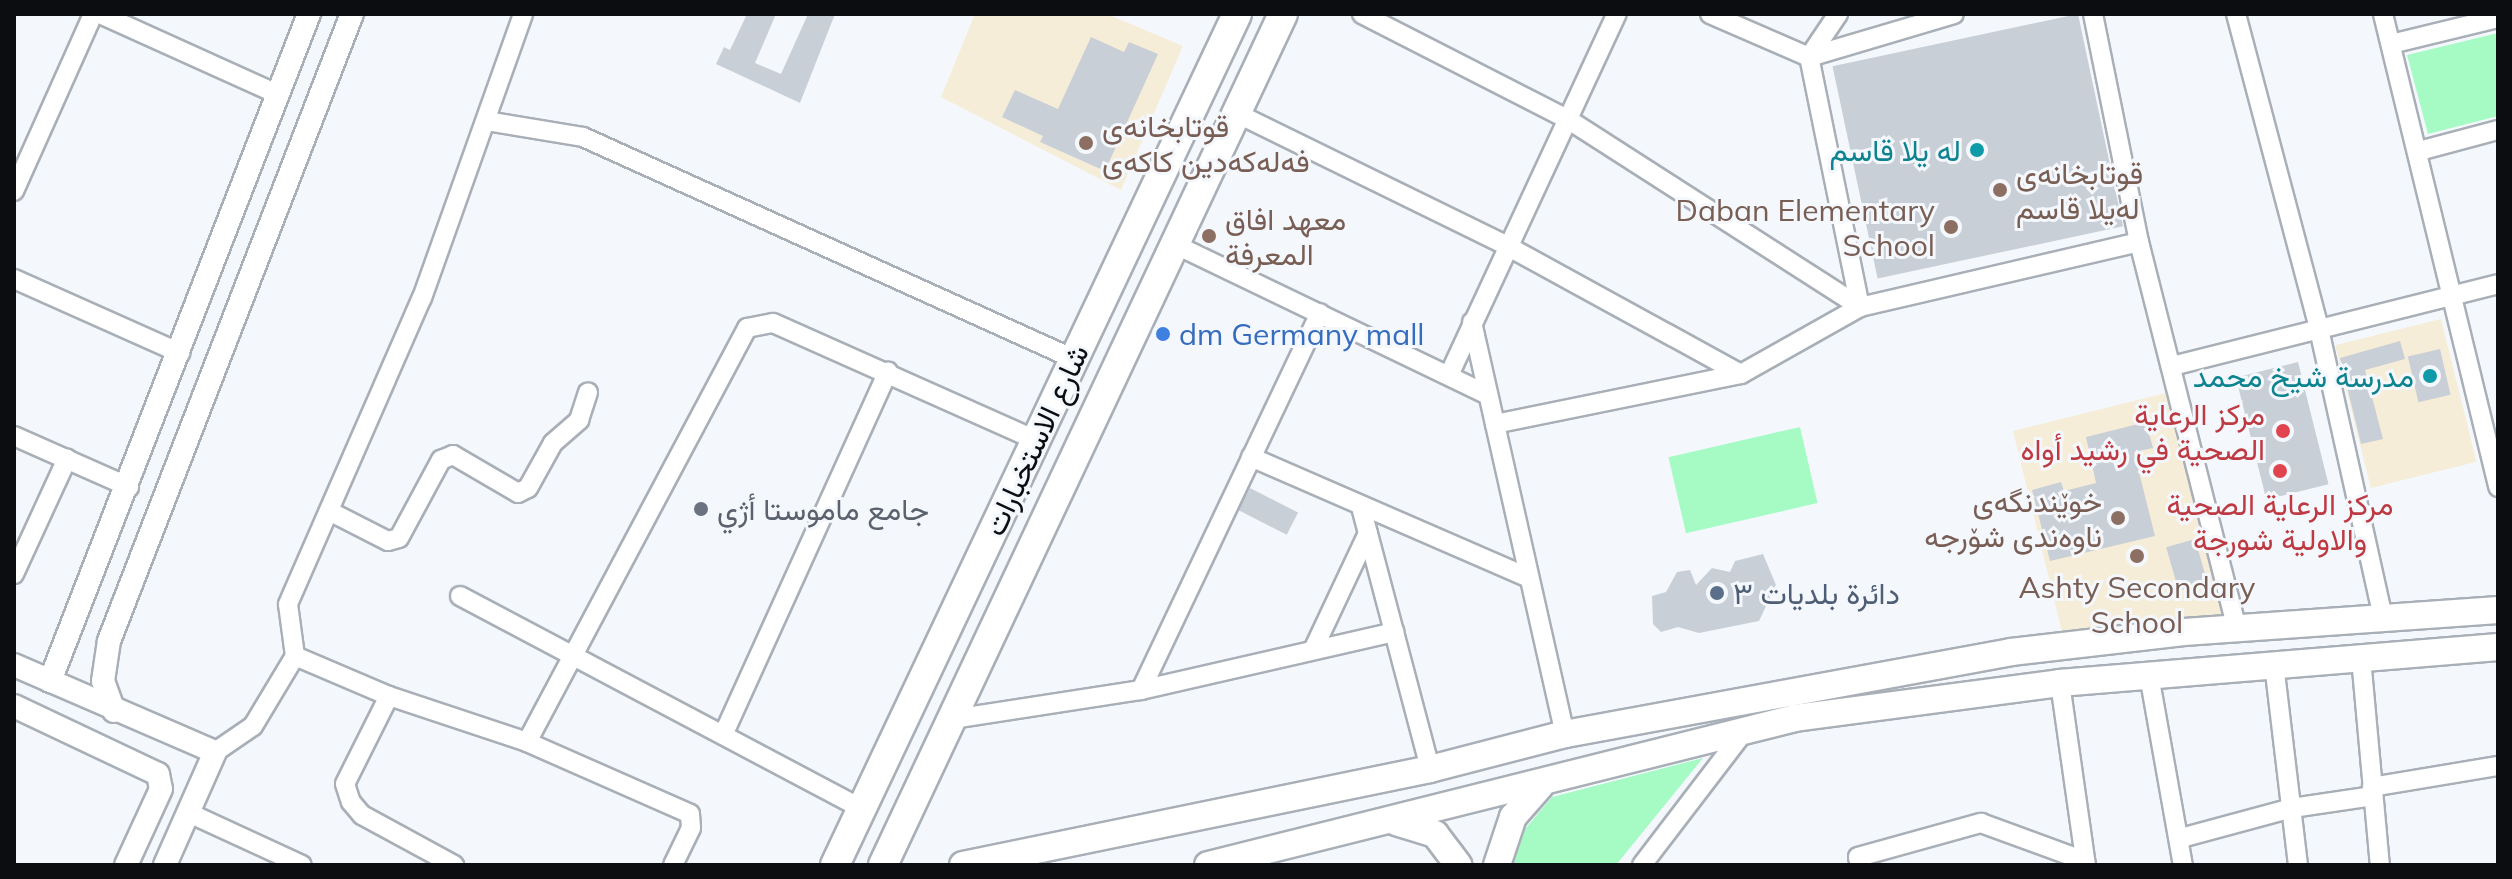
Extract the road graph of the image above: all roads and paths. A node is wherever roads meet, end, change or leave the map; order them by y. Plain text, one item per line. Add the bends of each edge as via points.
1 (93, 14) edge
2 (100, 14) edge
3 (309, 14) edge
4 (352, 14) edge
5 (523, 14) edge
6 (1237, 14) edge
7 (1283, 14) edge
8 (1362, 14) edge
9 (1617, 14) edge
10 (1710, 14) edge
11 (1838, 14) edge
12 (1954, 14) edge
13 (2093, 14) edge
14 (2236, 14) edge
15 (2383, 14) edge
16 (2498, 18) edge
17 (2391, 44) junction
18 (1809, 57) junction
19 (279, 95) junction
20 (1236, 113) junction
21 (1569, 120) junction
22 (487, 121) junction
23 (2498, 130) edge
24 (2419, 151) junction
25 (14, 191) edge
26 (2139, 242) junction
27 (1172, 243) junction
28 (1509, 247) junction
29 (14, 279) edge
30 (2498, 284) edge
31 (2450, 296) junction
32 (1860, 307) junction
33 (1320, 313) junction
34 (1472, 322) junction
35 (2319, 329) junction
36 (180, 353) junction
37 (1074, 359) junction
38 (2172, 366) junction
39 (888, 372) junction
40 (1450, 373) junction
41 (1741, 374) junction
42 (588, 392) dead end
43 (1488, 395) junction
44 (1495, 424) junction
45 (14, 436) edge
46 (1034, 439) junction
47 (1251, 457) junction
48 (67, 459) junction
49 (129, 487) junction
50 (2498, 487) edge
51 (1009, 498) junction
52 (1361, 507) junction
53 (329, 511) junction
54 (1049, 514) junction
55 (1368, 533) junction
56 (14, 574) edge
57 (1529, 578) junction
58 (460, 596) dead end
59 (2498, 610) edge
60 (2467, 613) junction
61 (77, 615) junction
62 (2384, 622) junction
63 (113, 630) junction
64 (2237, 630) junction
65 (1394, 632) junction
66 (2486, 648) edge
67 (1313, 650) junction
68 (2443, 651) junction
69 (577, 655) junction
70 (295, 656) junction
71 (2361, 658) junction
72 (2498, 663) edge
73 (2274, 664) junction
74 (14, 665) edge
75 (2149, 675) junction
76 (50, 681) junction
77 (2060, 683) junction
78 (1141, 690) junction
79 (389, 696) junction
80 (14, 706) edge
81 (114, 711) junction
82 (953, 719) junction
83 (1748, 727) junction
84 (724, 733) junction
85 (1565, 734) junction
86 (527, 742) junction
87 (215, 752) junction
88 (2498, 766) edge
89 (1430, 769) junction
90 (1540, 785) junction
91 (2373, 792) junction
92 (861, 808) junction
93 (2292, 808) junction
94 (189, 813) junction
95 (1393, 821) junction
96 (2181, 838) junction
97 (2086, 863) edge
98 (126, 865) edge
99 (165, 865) edge
100 (302, 865) edge
101 (454, 865) edge
102 (673, 865) edge
103 (835, 865) edge
104 (883, 865) edge
105 (963, 865) edge
106 (1208, 865) edge
107 (1458, 865) edge
108 (1497, 865) edge
109 (1642, 865) edge
110 (1860, 865) edge
111 (2183, 865) edge
112 (2298, 865) edge
113 (2380, 865) edge

1 - 25 street
2 - 19 street
3 - 19 street
4 - 63 street
5 - 22 street
6 - 37 main road, شارع الاستخبارات
7 - 20 main road, شارع الاستخبارات
8 - 21 street
9 - 21 street
10 - 18 street
11 - 18 street
12 - 18 street
13 - 26 street
14 - 35 street
15 - 17 street
16 - 17 street
17 - 24 street
18 - 32 street
19 - 36 street
20 - 27 main road, شارع الاستخبارات
20 - 28 street
21 - 28 street
21 - 32 street
22 - 37 street via 583,137
22 - 53 street via 422,298
23 - 24 street
24 - 31 street
26 - 32 street
26 - 38 street
27 - 33 street
27 - 54 main road, شارع الاستخبارات
28 - 34 street
28 - 41 street
29 - 36 street
30 - 31 street
31 - 35 street
31 - 50 street
32 - 41 street
33 - 40 street
33 - 47 street
34 - 40 street
34 - 43 street
35 - 38 street
35 - 62 street
36 - 49 street
37 - 46 main road, شارع الاستخبارات
38 - 64 street
39 - 46 street
39 - 69 street via 773,323 747,328
39 - 84 street
40 - 43 street
41 - 44 street
42 - 53 street via 579,420 553,443 528,488 518,493 453,455 441,460 399,538 388,541
43 - 44 street
44 - 57 street
45 - 48 street
46 - 51 main road, شارع الاستخبارات
47 - 52 street
47 - 78 street
48 - 49 street
48 - 56 street
49 - 61 street
51 - 54 main road
51 - 92 main road, شارع الاستخبارات
52 - 55 street
52 - 57 street
53 - 70 street via 288,604
54 - 82 main road, شارع الاستخبارات
55 - 65 street
55 - 67 street
57 - 85 street
58 - 69 street
59 - 60 main road
60 - 62 main road
60 - 66 main road via 2487,627
61 - 63 street
61 - 76 street
62 - 64 main road
63 - 81 street via 102,667
64 - 85 main road via 2011,652
65 - 67 street
65 - 89 street
66 - 68 main road
67 - 78 street
68 - 71 main road
68 - 72 main road
69 - 84 street
69 - 86 street
70 - 79 street
70 - 87 street via 253,726
71 - 73 main road
71 - 91 street
73 - 75 main road
73 - 93 street
74 - 76 street
75 - 77 main road
75 - 96 street
76 - 81 street
77 - 83 main road
77 - 97 street
78 - 82 street
79 - 86 street
79 - 101 street via 345,784 351,802 362,815
80 - 98 street via 158,774 161,789
81 - 87 street
82 - 104 main road, شارع الاستخبارات
83 - 90 main road
83 - 109 street
84 - 92 street
85 - 89 main road
86 - 102 street via 690,814 691,828
87 - 94 street
88 - 91 street
89 - 105 main road
90 - 95 main road
90 - 108 main road via 1513,817
91 - 93 street
91 - 113 street
92 - 103 main road, شارع الاستخبارات
93 - 96 street
93 - 112 street
94 - 99 street
94 - 100 street
95 - 106 main road
95 - 107 main road via 1435,834
96 - 111 street
97 - 110 street via 1981,823 1858,857

